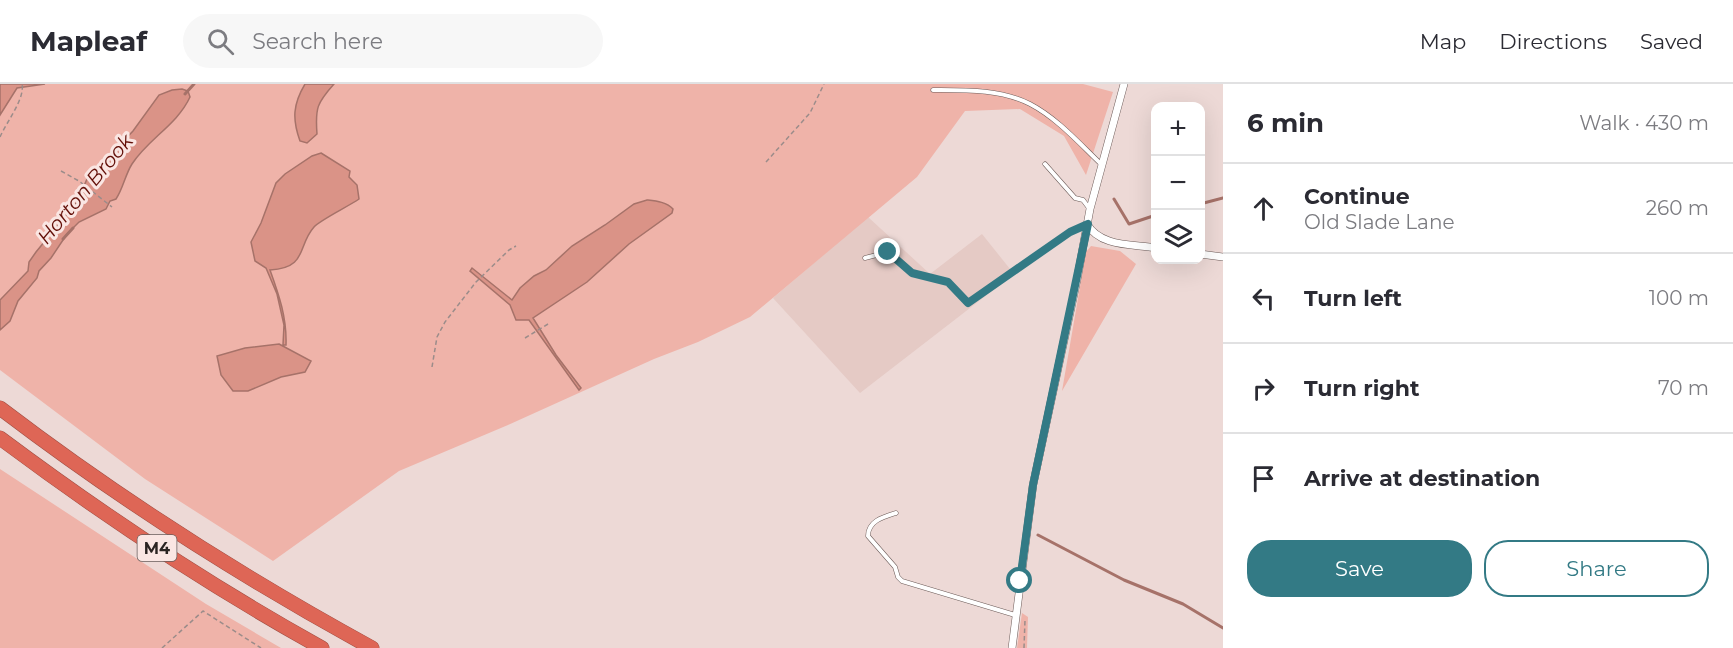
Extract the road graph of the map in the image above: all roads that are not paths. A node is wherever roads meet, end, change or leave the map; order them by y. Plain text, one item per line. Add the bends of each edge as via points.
1 (1124, 84) edge
2 (933, 90) dead end
3 (1045, 164) dead end
4 (1102, 165) junction
5 (1090, 208) junction
6 (1088, 224) junction
7 (1151, 247) edge
8 (1205, 255) edge
9 (1223, 257) edge
10 (865, 258) dead end
11 (0, 408) edge
12 (0, 438) edge
13 (896, 513) dead end
14 (1016, 615) junction
15 (322, 648) edge
16 (372, 648) edge
17 (1012, 648) edge

1 - 4 street
2 - 4 lane via 1001,94 1032,105 1067,131
3 - 5 lane via 1075,198
4 - 5 street
5 - 6 street
6 - 7 street via 1098,237 1107,241
6 - 10 lane via 1070,232 968,303 948,282 912,273 888,252
6 - 14 street via 1033,485
8 - 9 street
11 - 16 highway, M4 via 97,480 203,550
12 - 15 highway, M4 via 184,566
13 - 14 lane via 875,522 868,536 902,581
14 - 17 street

